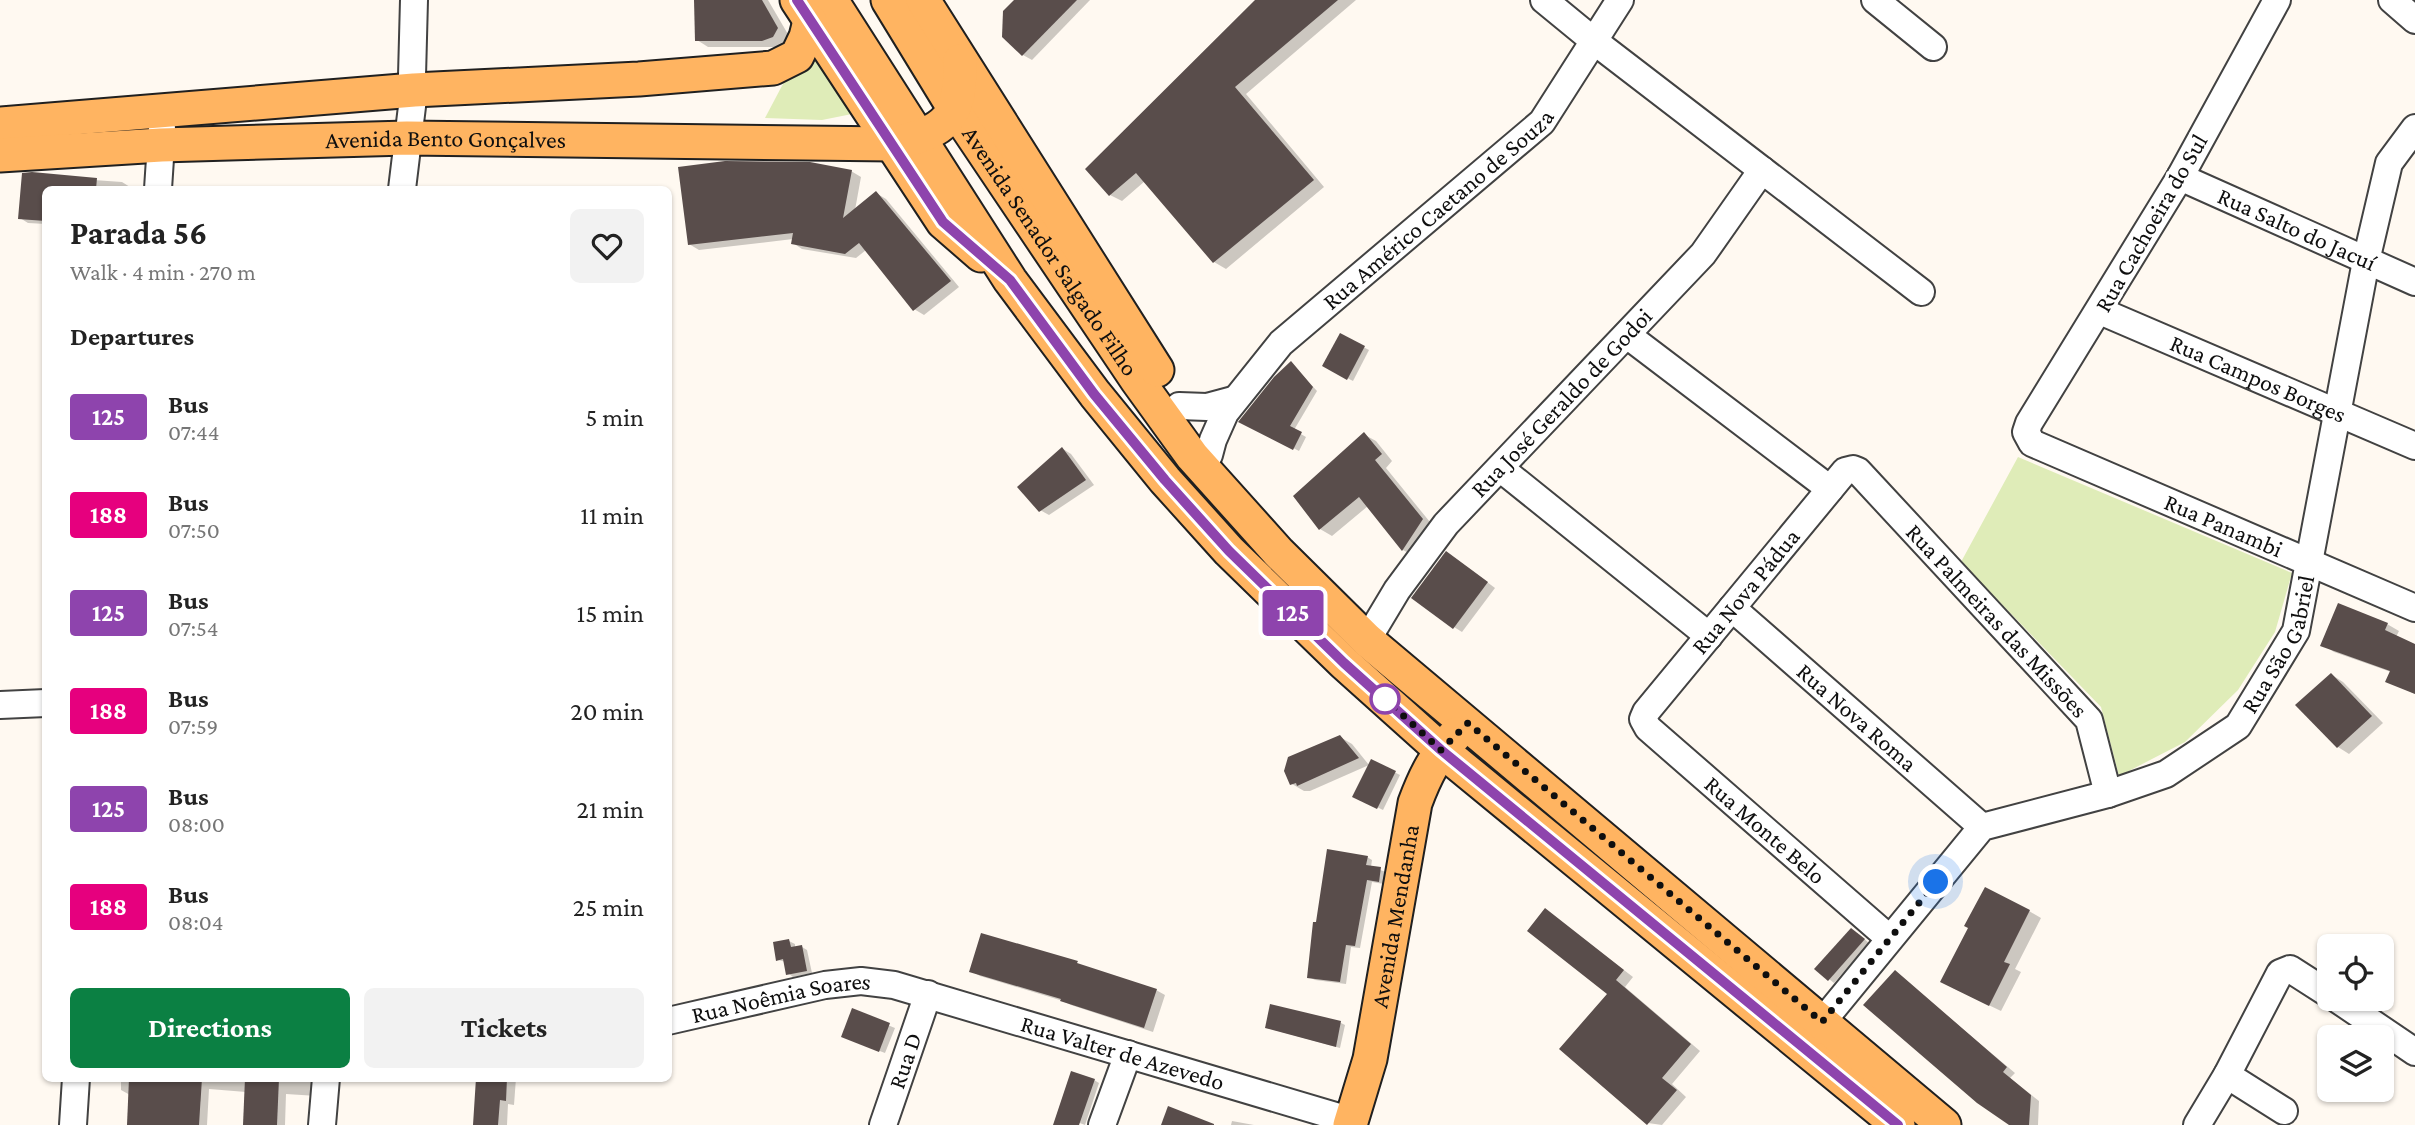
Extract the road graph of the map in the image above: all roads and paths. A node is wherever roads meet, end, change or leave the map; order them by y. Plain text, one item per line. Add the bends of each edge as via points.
1 (414, 0) edge
2 (888, 0) edge
3 (923, 0) edge
4 (1544, 0) edge
5 (1620, 0) edge
6 (1875, 0) edge
7 (2277, 0) edge
8 (2392, 0) edge
9 (813, 7) edge
10 (2415, 20) edge
11 (1594, 41) junction
12 (1933, 47) dead end
13 (960, 61) junction
14 (414, 90) junction
15 (954, 108) junction
16 (163, 111) junction
17 (0, 124) edge
18 (2415, 128) edge
19 (407, 138) junction
20 (905, 141) junction
21 (853, 143) junction
22 (161, 145) junction
23 (0, 155) edge
24 (1762, 170) junction
25 (912, 174) junction
26 (2180, 177) junction
27 (158, 186) edge
28 (402, 186) edge
29 (2366, 261) junction
30 (1010, 280) junction
31 (2415, 282) edge
32 (1921, 292) dead end
33 (2100, 311) junction
34 (1627, 335) junction
35 (1233, 400) junction
36 (1180, 407) junction
37 (2337, 412) junction
38 (2032, 443) joint
39 (2415, 446) edge
40 (1209, 455) junction
41 (1500, 468) junction
42 (1853, 468) joint
43 (1830, 489) junction
44 (1227, 494) junction
45 (2309, 564) junction
46 (1732, 608) junction
47 (2415, 608) edge
48 (1709, 636) junction
49 (1367, 639) junction
50 (42, 703) edge
51 (0, 705) edge
52 (1643, 719) joint
53 (1468, 723) junction
54 (1441, 750) junction
55 (2108, 794) junction
56 (1982, 827) junction
57 (1889, 938) junction
58 (894, 985) joint
59 (2317, 986) edge
60 (928, 994) junction
61 (2355, 1011) edge
62 (672, 1020) edge
63 (1822, 1022) junction
64 (2414, 1051) edge
65 (1128, 1054) junction
66 (2227, 1075) junction
67 (76, 1082) edge
68 (326, 1082) edge
69 (2284, 1111) dead end
70 (1351, 1123) edge
71 (73, 1125) edge
72 (322, 1125) edge
73 (883, 1125) edge
74 (1102, 1125) edge
75 (1898, 1125) edge
76 (1944, 1125) edge
77 (2197, 1125) edge

1 - 14 street
2 - 15 main road, Avenida Senador Salgado Filho
3 - 13 main road, Avenida Senador Salgado Filho
4 - 11 street
5 - 11 street, Rua Américo Caetano de Souza
6 - 12 street
7 - 26 street, Rua Cachoeira do Sul
8 - 10 street
9 - 14 main road, Avenida Bento Gonçalves via 797,56 773,68
9 - 20 main road, Avenida Senador Salgado Filho
11 - 24 street
11 - 35 street, Rua Américo Caetano de Souza via 1542,122 1281,343
13 - 15 main road
13 - 36 main road, Avenida Senador Salgado Filho
14 - 16 main road, Avenida Bento Gonçalves
14 - 19 street
15 - 20 main road via 941,128
15 - 44 main road, Avenida Senador Salgado Filho via 1137,380 1192,456
16 - 17 main road, Avenida Bento Gonçalves
16 - 22 street
18 - 29 street, Rua São Gabriel via 2389,163
19 - 21 main road, Avenida Bento Gonçalves
19 - 22 main road, Avenida Bento Gonçalves
19 - 28 street
20 - 21 main road, Avenida Bento Gonçalves
20 - 25 main road, Avenida Senador Salgado Filho
20 - 30 main road, Avenida Senador Salgado Filho
21 - 25 main road
22 - 23 main road, Avenida Bento Gonçalves
22 - 27 street
24 - 32 street
24 - 34 street, Rua José Geraldo de Godoi via 1703,254
25 - 30 main road, Avenida Senador Salgado Filho via 943,222
26 - 29 street, Rua Salto do Jacuí
26 - 33 street, Rua Cachoeira do Sul
29 - 31 street, Rua Salto do Jacuí
29 - 37 street, Rua São Gabriel
30 - 54 main road, Avenida Senador Salgado Filho via 1094,394 1229,551
33 - 37 street, Rua Campos Borges
33 - 38 street, Rua Cachoeira do Sul via 2029,423 2026,432
34 - 41 street, Rua José Geraldo de Godoi
34 - 43 street
35 - 36 street via 1207,407
35 - 40 street, Rua Américo Caetano de Souza
36 - 40 main road, Avenida Senador Salgado Filho
37 - 39 street, Rua Campos Borges
37 - 45 street, Rua São Gabriel
38 - 45 street, Rua Panambi
40 - 44 main road, Avenida Senador Salgado Filho
41 - 48 street
41 - 49 street, Rua José Geraldo de Godoi via 1446,524
42 - 43 street, Rua Nova Pádua
42 - 55 street, Rua Palmeiras das Missões via 2090,720
43 - 46 street, Rua Nova Pádua
44 - 49 main road, Avenida Senador Salgado Filho via 1279,553
45 - 47 street, Rua Panambi
45 - 55 street, Rua São Gabriel via 2296,631 2238,726 2166,774
46 - 48 street, Rua Nova Pádua
46 - 56 street, Rua Nova Roma
48 - 52 street, Rua Nova Pádua
49 - 53 main road, Avenida Senador Salgado Filho
50 - 51 street
52 - 57 street, Rua Monte Belo
53 - 54 main road, Avenida Mendanha
53 - 63 main road, Avenida Senador Salgado Filho
54 - 70 main road, Avenida Mendanha via 1415,803 1370,1059
54 - 75 main road, Avenida Senador Salgado Filho
55 - 56 street, Rua São Gabriel
56 - 57 street
57 - 63 street
58 - 60 street, Rua Valter de Azevedo
58 - 62 street, Rua Noêmia Soares via 860,981 825,985
59 - 66 street via 2290,969 2280,973
60 - 65 street, Rua Valter de Azevedo
60 - 73 street, Rua D
61 - 64 street
63 - 76 main road, Avenida Senador Salgado Filho
65 - 70 street, Rua Valter de Azevedo
65 - 74 street
66 - 69 street
66 - 77 street
67 - 71 street
68 - 72 street

